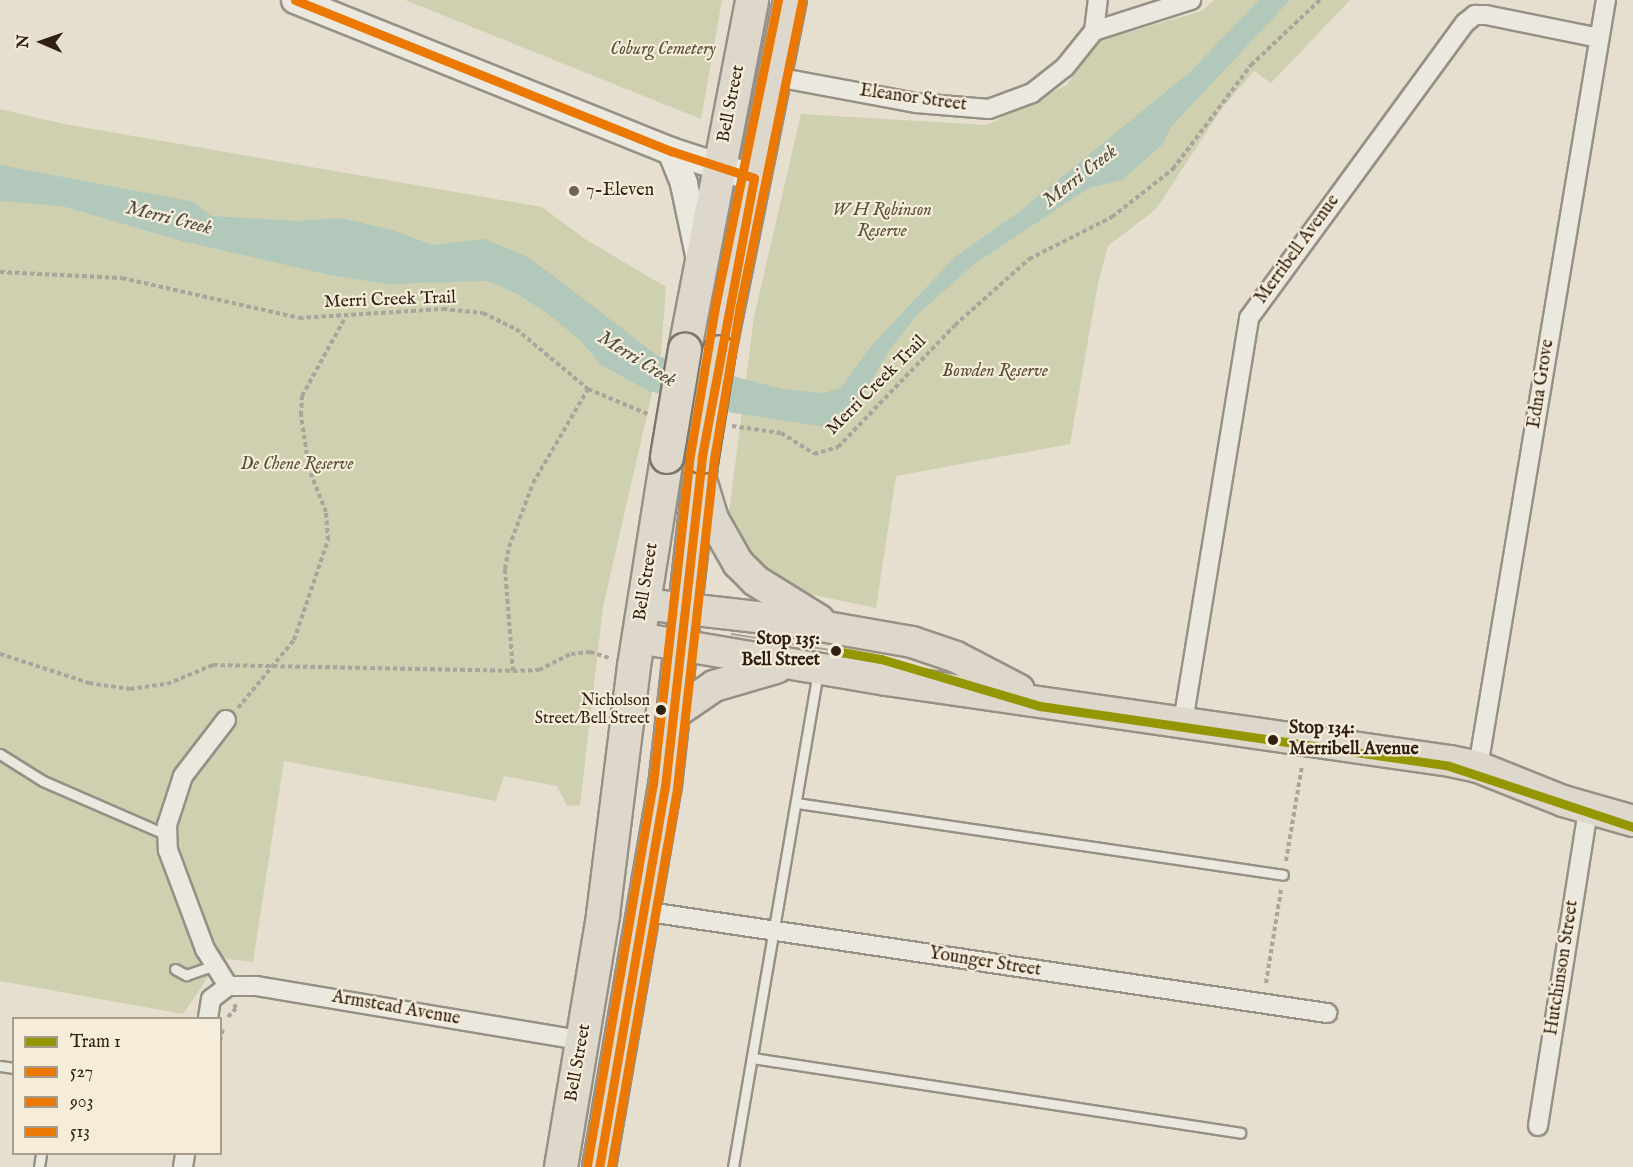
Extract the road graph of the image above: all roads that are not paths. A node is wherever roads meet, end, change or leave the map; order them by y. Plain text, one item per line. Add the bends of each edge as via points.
1 (295, 0) edge
2 (752, 0) edge
3 (790, 0) edge
4 (1098, 0) edge
5 (1191, 0) edge
6 (1605, 0) edge
7 (1094, 31) junction
8 (1599, 38) junction
9 (776, 77) junction
10 (671, 151) junction
11 (720, 167) junction
12 (754, 178) junction
13 (700, 265) junction
14 (701, 465) junction
15 (643, 604) junction
16 (684, 610) junction
17 (829, 627) junction
18 (681, 646) junction
19 (636, 652) junction
20 (788, 664) junction
21 (818, 670) junction
22 (1050, 701) junction
23 (675, 712) junction
24 (226, 720) road end
25 (1183, 722) junction
26 (0, 754) edge
27 (1478, 767) junction
28 (620, 782) junction
29 (665, 786) junction
30 (797, 802) junction
31 (1588, 809) junction
32 (1633, 822) edge
33 (167, 835) junction
34 (1283, 875) dead end
35 (642, 911) junction
36 (775, 931) junction
37 (215, 965) junction
38 (175, 969) dead end
39 (228, 986) junction
40 (1327, 1012) dead end
41 (208, 1017) edge
42 (584, 1041) junction
43 (752, 1059) junction
44 (1538, 1126) dead end
45 (1240, 1133) dead end
46 (603, 1166) edge
47 (561, 1167) edge
48 (733, 1167) edge

1 - 10 main road
2 - 11 highway, Bell Street
3 - 9 highway, Bell Street
4 - 7 street
5 - 7 street
6 - 8 street, Edna Grove
7 - 9 street, Eleanor Street via 1065,67 1032,93 989,109 916,103
8 - 25 street, Merribell Avenue via 1475,15 1465,23 1249,318
8 - 27 street, Edna Grove
9 - 12 highway, Bell Street
10 - 11 main road
10 - 13 main road via 684,184
11 - 12 main road
11 - 13 highway, Bell Street
12 - 14 highway, Bell Street, bridge
13 - 15 highway, Bell Street, bridge
14 - 16 highway, Bell Street
14 - 17 main road via 713,519 738,563 776,595 804,608
15 - 16 main road
15 - 19 highway, Bell Street
16 - 17 main road
16 - 18 highway, Bell Street
17 - 22 main road via 932,647 1011,687
18 - 19 main road
18 - 20 main road
18 - 23 highway, Bell Street
19 - 28 highway, Bell Street
20 - 21 main road
20 - 23 main road via 714,686
21 - 22 main road
21 - 30 lane
22 - 25 main road
23 - 29 highway, Bell Street
24 - 33 street via 183,776 170,808
25 - 27 main road
26 - 33 lane via 43,782
27 - 31 main road
28 - 29 highway
28 - 42 highway, Bell Street
29 - 35 highway, Bell Street
30 - 34 lane
30 - 36 lane
31 - 32 main road
31 - 44 street, Hutchinson Street
33 - 37 street via 168,850 205,949
35 - 36 street, Younger Street
35 - 46 highway, Bell Street
36 - 40 street, Younger Street
36 - 43 lane
37 - 38 lane via 186,975
37 - 39 street
39 - 41 street via 211,999
39 - 42 street, Armstead Avenue via 256,986
42 - 47 highway, Bell Street
43 - 45 lane
43 - 48 lane

